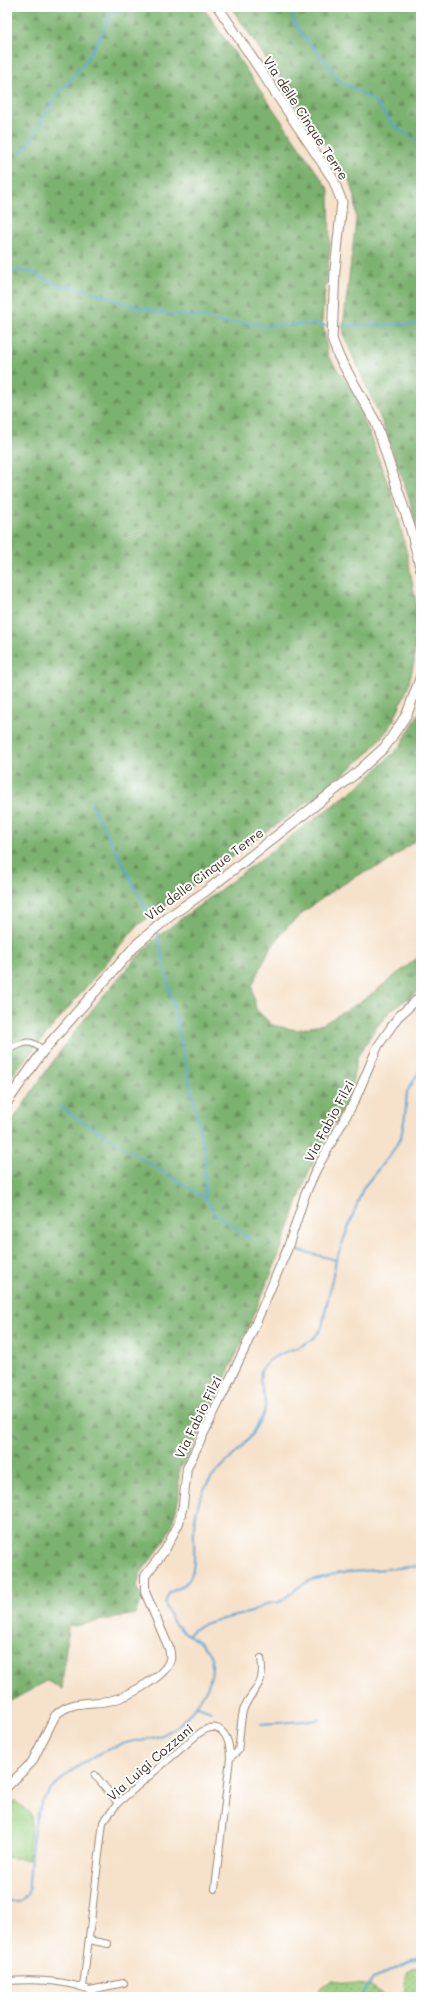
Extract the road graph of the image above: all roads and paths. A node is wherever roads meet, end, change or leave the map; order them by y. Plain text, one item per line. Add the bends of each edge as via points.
1 (218, 7) edge
2 (421, 570) edge
3 (421, 676) edge
4 (421, 996) edge
5 (7, 1050) edge
6 (42, 1051) junction
7 (7, 1102) edge
8 (261, 1658) dead end
9 (230, 1758) junction
10 (95, 1774) dead end
11 (7, 1787) edge
12 (118, 1803) junction
13 (215, 1889) dead end
14 (88, 1940) junction
15 (108, 1944) dead end
16 (9, 1981) edge
17 (124, 1983) dead end
18 (83, 1987) junction
19 (90, 1990) junction
20 (94, 1997) edge

1 - 2 main road, Via delle Cinque Terre via 333,179 339,193 342,202 335,270 332,339 339,357 376,423 411,530
3 - 6 main road, Via delle Cinque Terre via 407,714 385,747 348,780 149,932
4 - 11 street, Via Fabio Filzi via 398,1017 378,1046 355,1100 316,1170 287,1250 246,1346 187,1468 179,1523 165,1550 145,1576 145,1592 170,1652 168,1665 129,1694 114,1700 71,1704 62,1709 55,1716 32,1762
5 - 6 street via 32,1042
6 - 7 main road, Via delle Cinque Terre
8 - 9 street via 261,1682 243,1712 238,1751
9 - 12 street, Via Luigi Cozzani via 230,1745 226,1735 215,1728 203,1730
9 - 13 street, Via Luigi Cozzani
10 - 12 street
12 - 14 street, Via Luigi Cozzani via 103,1822
14 - 15 street
14 - 18 street, Via Luigi Cozzani
16 - 18 street via 37,1979
17 - 19 street
18 - 19 street
19 - 20 street

